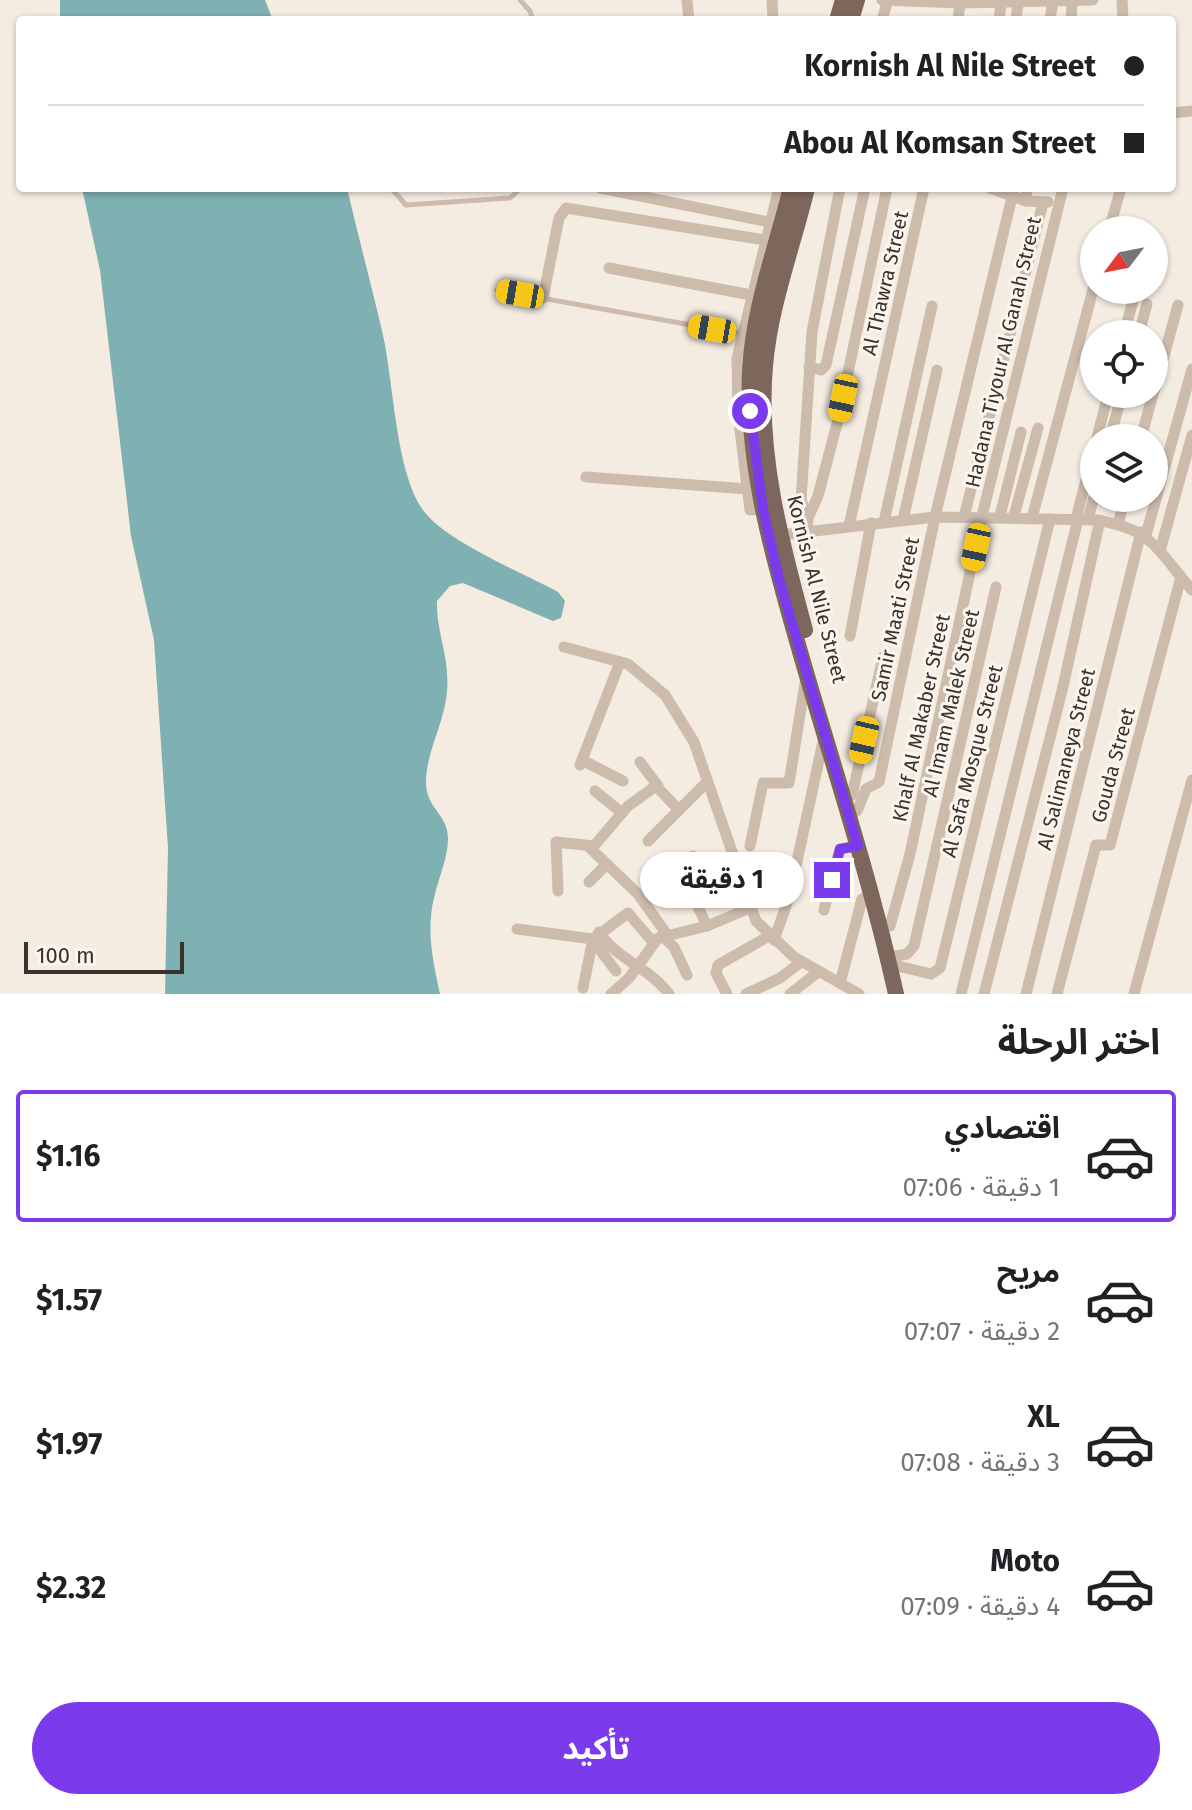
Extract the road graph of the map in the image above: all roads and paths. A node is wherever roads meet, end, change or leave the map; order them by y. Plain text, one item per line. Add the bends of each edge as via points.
1 (886, 0) edge
2 (1093, 0) edge
3 (1053, 1) edge
4 (1075, 1) edge
5 (1003, 2) edge
6 (1021, 2) edge
7 (960, 3) junction
8 (958, 16) edge
9 (395, 192) edge
10 (517, 192) edge
11 (620, 192) edge
12 (778, 192) edge
13 (790, 192) edge
14 (806, 192) edge
15 (839, 192) edge
16 (864, 192) edge
17 (886, 192) edge
18 (923, 192) edge
19 (1000, 192) edge
20 (1027, 192) edge
21 (1060, 192) edge
22 (1062, 192) edge
23 (1120, 192) edge
24 (1012, 197) junction
25 (1026, 201) junction
26 (1043, 203) junction
27 (1113, 216) edge
28 (769, 222) junction
29 (765, 240) junction
30 (609, 268) dead end
31 (497, 290) dead end
32 (751, 295) junction
33 (543, 298) junction
34 (1089, 304) edge
35 (1147, 304) dead end
36 (1178, 305) dead end
37 (932, 306) dead end
38 (1143, 320) edge
39 (741, 334) junction
40 (1168, 342) edge
41 (809, 367) junction
42 (1192, 369) edge
43 (937, 370) dead end
44 (757, 410) junction
45 (1038, 428) dead end
46 (1021, 432) dead end
47 (1192, 435) edge
48 (586, 477) dead end
49 (748, 489) junction
50 (763, 509) junction
51 (1087, 512) edge
52 (1089, 512) edge
53 (1121, 512) edge
54 (982, 516) junction
55 (1000, 516) junction
56 (1014, 516) junction
57 (935, 517) junction
58 (964, 517) junction
59 (1032, 518) junction
60 (1050, 519) junction
61 (1086, 519) junction
62 (903, 520) junction
63 (884, 522) junction
64 (871, 523) junction
65 (807, 524) junction
66 (1118, 524) junction
67 (849, 526) junction
68 (1144, 534) junction
69 (780, 535) junction
70 (1160, 551) junction
71 (1189, 583) edge
72 (996, 587) dead end
73 (850, 636) dead end
74 (564, 647) dead end
75 (883, 657) dead end
76 (620, 662) junction
77 (806, 672) junction
78 (824, 737) junction
79 (640, 762) dead end
80 (705, 778) junction
81 (1192, 780) edge
82 (623, 781) dead end
83 (658, 786) junction
84 (595, 791) dead end
85 (854, 803) junction
86 (679, 810) junction
87 (622, 813) junction
88 (648, 841) dead end
89 (750, 846) dead end
90 (858, 846) junction
91 (590, 848) junction
92 (693, 856) dead end
93 (607, 864) junction
94 (589, 882) dead end
95 (558, 891) dead end
96 (872, 895) junction
97 (750, 908) junction
98 (824, 910) dead end
99 (707, 926) junction
100 (890, 926) junction
101 (517, 929) dead end
102 (595, 937) junction
103 (661, 938) junction
104 (772, 938) junction
105 (897, 961) junction
106 (801, 962) junction
107 (637, 967) junction
108 (616, 971) dead end
109 (818, 972) junction
110 (687, 975) dead end
111 (840, 983) junction
112 (583, 988) dead end
113 (748, 993) edge
114 (611, 994) edge
115 (669, 994) edge
116 (727, 994) edge
117 (790, 994) edge
118 (859, 994) edge
119 (896, 994) edge
120 (906, 994) edge
121 (961, 994) edge
122 (984, 994) edge
123 (1026, 994) edge
124 (1057, 994) edge
125 (1134, 994) edge

1 - 7 street
2 - 4 street
3 - 4 street
3 - 6 street
5 - 6 street
5 - 7 street
7 - 8 street
9 - 10 lane via 406,205 510,198
11 - 28 street
12 - 28 street
13 - 44 main road, Kornish Al Nile Street via 753,337
14 - 44 main road, Kornish Al Nile Street
15 - 41 street
16 - 41 street via 826,365 821,370
17 - 65 street via 838,420
18 - 67 street, Al Thawra Street
19 - 24 street
20 - 25 street
21 - 26 street
22 - 54 street, Hadana Tiyour Al Ganah Street
23 - 27 street
24 - 25 street
24 - 57 street, Samir Maati Street
25 - 26 street
26 - 58 street
28 - 29 street
29 - 32 street
29 - 33 street via 566,208 559,218
30 - 32 street
31 - 33 lane
32 - 39 street
33 - 39 lane
34 - 59 street
35 - 38 street
36 - 40 street
37 - 63 street
39 - 49 street via 737,400
41 - 65 street via 801,500
42 - 68 street, Al Salimaneya Street
43 - 62 street
44 - 50 main road, Kornish Al Nile Street
44 - 69 main road, Kornish Al Nile Street
45 - 56 street
46 - 55 street
47 - 70 street
48 - 49 street
49 - 50 street via 750,510
50 - 77 main road, Kornish Al Nile Street
51 - 61 street
52 - 61 street
53 - 66 street
54 - 55 street
54 - 58 street
54 - 100 street, Khalf Al Makaber Street
55 - 56 street
56 - 59 street
57 - 58 street
57 - 62 street
57 - 85 street, Samir Maati Street via 879,782
59 - 60 street
60 - 61 street
60 - 105 street, Al Safa Mosque Street via 940,968 931,974
61 - 66 street
61 - 121 street
61 - 122 street via 1062,691
62 - 63 street
63 - 64 street
64 - 67 street
64 - 73 street
65 - 67 street
65 - 69 street
66 - 68 street
68 - 70 street
68 - 123 street, Al Salimaneya Street
69 - 85 main road, Kornish Al Nile Street
70 - 71 street
71 - 124 street, Gouda Street via 1110,845 1096,845
72 - 105 street, Al Imam Malek Street via 914,946
74 - 76 street
75 - 85 street
76 - 80 street via 638,669 676,709
76 - 82 street via 581,762
77 - 78 main road, Kornish Al Nile Street
77 - 89 street via 789,783 763,783
78 - 90 main road, Kornish Al Nile Street
78 - 104 street via 789,898
79 - 83 street
80 - 86 street
80 - 97 street
81 - 125 street
83 - 86 street
83 - 87 street
84 - 87 street
85 - 100 main road, Kornish Al Nile Street
86 - 88 street
87 - 91 street
90 - 96 main road, Kornish Al Nile Street
90 - 98 street via 840,849
91 - 93 street
91 - 95 street via 556,842
92 - 99 street via 679,875
93 - 94 street
93 - 103 street via 638,894
96 - 111 street via 862,899
96 - 119 main road, Kornish Al Nile Street
97 - 99 street
97 - 104 street
99 - 103 street
100 - 105 main road, Kornish Al Nile Street
101 - 102 street
102 - 103 street via 629,913
102 - 107 street
102 - 108 street
102 - 112 street
103 - 107 street
103 - 110 street via 674,947
104 - 106 street
104 - 116 street via 718,965 716,973
105 - 120 main road, Kornish Al Nile Street
106 - 109 street
106 - 113 street
107 - 114 street
107 - 115 street via 653,975
109 - 111 street
109 - 117 street
111 - 118 street

